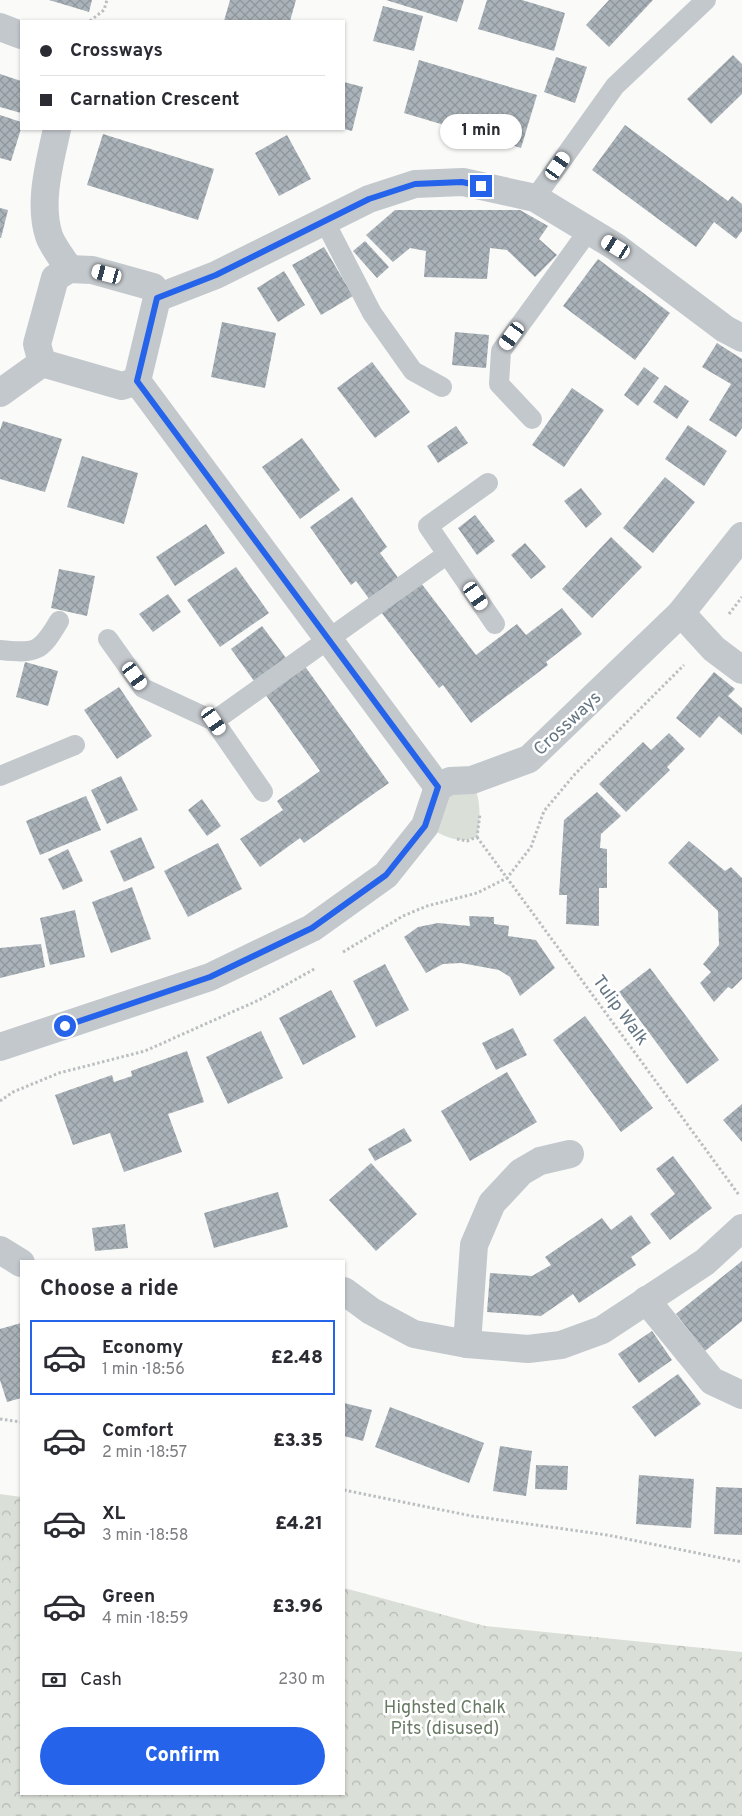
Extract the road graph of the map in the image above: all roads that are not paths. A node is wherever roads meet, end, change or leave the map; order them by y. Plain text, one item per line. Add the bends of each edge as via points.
1 (706, 0) edge
2 (0, 27) edge
3 (20, 35) edge
4 (57, 130) edge
5 (535, 198) junction
6 (325, 222) junction
7 (589, 230) junction
8 (69, 269) junction
9 (157, 298) junction
10 (742, 338) edge
11 (42, 363) junction
12 (137, 381) junction
13 (442, 387) dead end
14 (0, 392) edge
15 (532, 419) dead end
16 (488, 483) dead end
17 (742, 536) edge
18 (446, 555) junction
19 (681, 613) junction
20 (59, 621) dead end
21 (495, 624) dead end
22 (327, 638) junction
23 (108, 640) dead end
24 (0, 650) edge
25 (742, 670) edge
26 (214, 721) junction
27 (75, 745) dead end
28 (0, 776) edge
29 (438, 787) junction
30 (262, 792) dead end
31 (0, 1047) edge
32 (570, 1154) dead end
33 (742, 1228) edge
34 (345, 1292) edge
35 (646, 1300) junction
36 (467, 1344) junction
37 (742, 1395) edge

1 - 5 lane via 615,86
2 - 3 street
4 - 8 street via 45,190 46,216 49,237
5 - 6 street via 462,182 415,184 369,199
5 - 7 street
6 - 9 street via 216,275
6 - 13 lane via 372,313 413,371
7 - 10 street
7 - 15 lane via 501,351 499,384
8 - 9 street via 92,270 153,287
8 - 11 street via 55,278 37,344
9 - 12 street
11 - 12 street via 122,386
11 - 14 street
12 - 22 street
16 - 18 lane via 428,526
17 - 19 street, Crossways
18 - 21 lane
18 - 22 lane
19 - 25 street via 714,649
19 - 29 street, Crossways via 529,759 472,780 450,781
20 - 24 lane via 46,644 26,653
22 - 26 lane
22 - 29 street
23 - 26 lane via 144,688
26 - 30 lane
27 - 28 lane
29 - 31 street via 425,826 386,875 312,928 210,977
32 - 36 street via 540,1161 522,1172 492,1203 474,1246
33 - 35 street via 705,1262
34 - 36 street via 371,1311 414,1334
35 - 36 street via 602,1330 561,1346 528,1349
35 - 37 street via 712,1381

